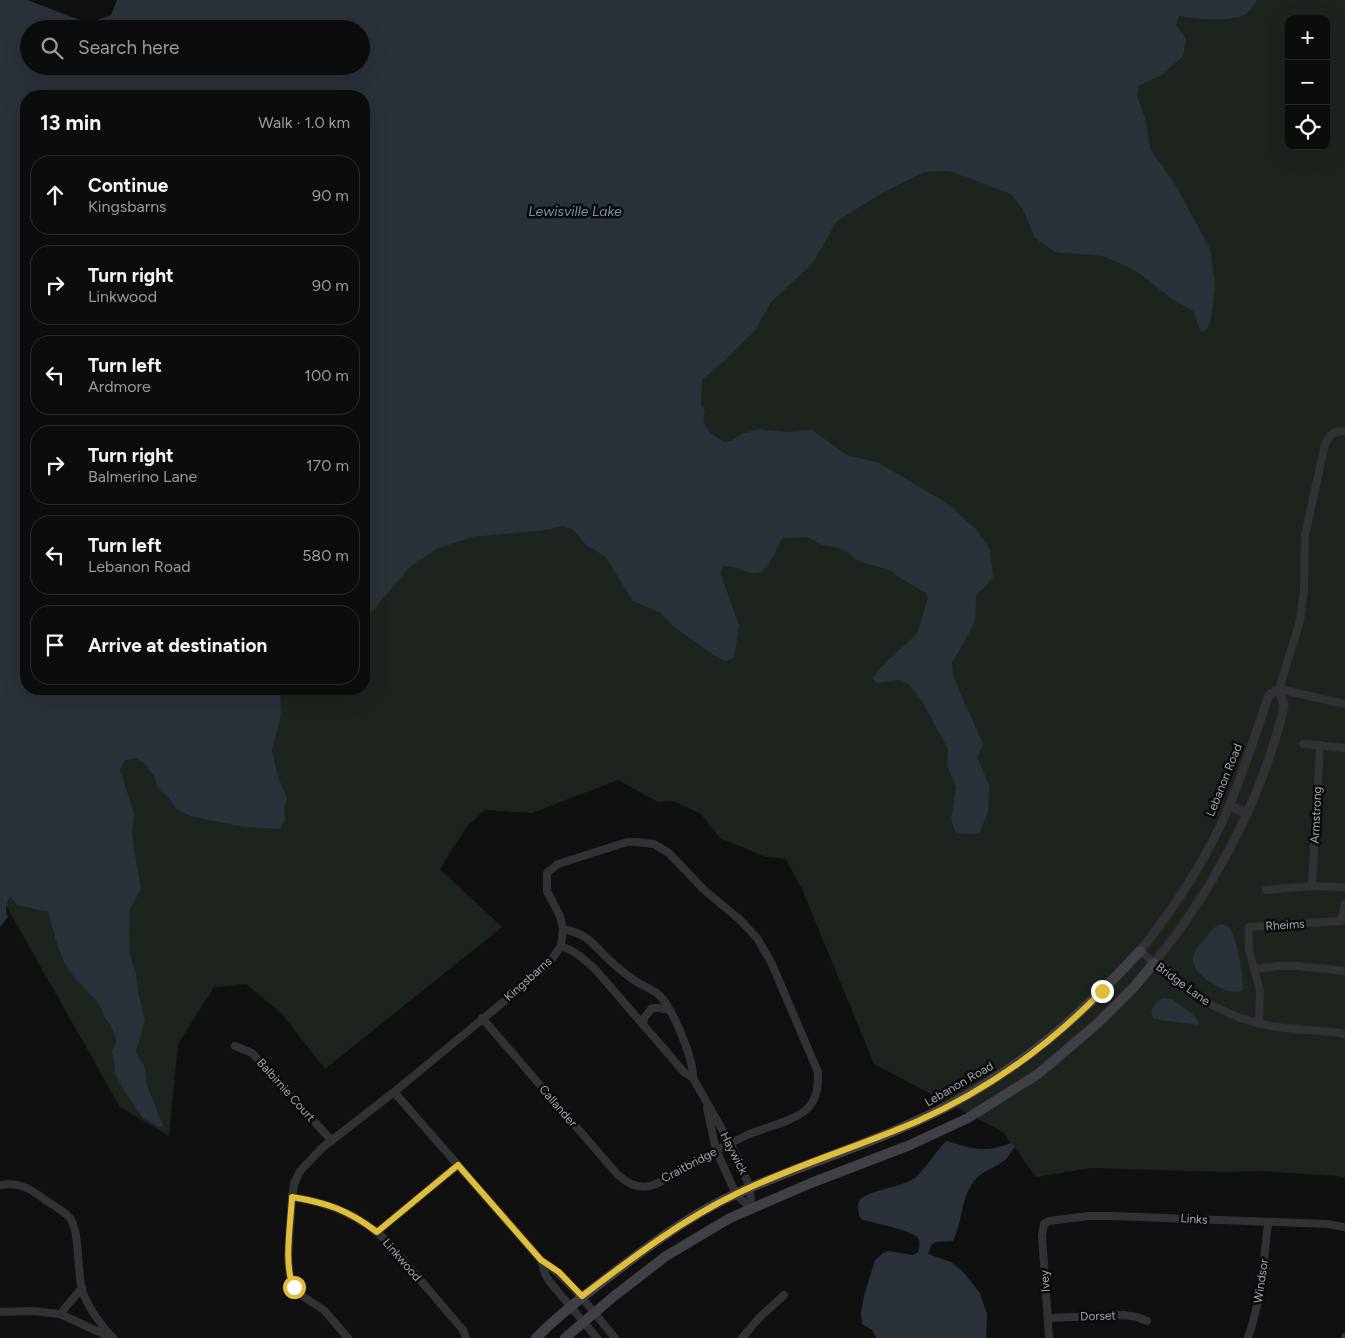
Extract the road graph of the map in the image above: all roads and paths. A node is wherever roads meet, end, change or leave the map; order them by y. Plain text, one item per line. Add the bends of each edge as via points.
1 (1345, 431) edge
2 (1280, 689) junction
3 (1345, 704) edge
4 (1303, 744) dead end
5 (1320, 745) junction
6 (1345, 748) edge
7 (1229, 805) junction
8 (1247, 814) junction
9 (1312, 886) junction
10 (1345, 887) edge
11 (1266, 890) dead end
12 (1345, 904) edge
13 (563, 928) junction
14 (561, 946) junction
15 (1140, 951) junction
16 (610, 960) junction
17 (1154, 963) junction
18 (1254, 969) junction
19 (1345, 971) edge
20 (598, 973) junction
21 (669, 1010) junction
22 (482, 1018) junction
23 (1259, 1024) junction
24 (643, 1025) junction
25 (1345, 1034) edge
26 (235, 1046) dead end
27 (693, 1078) junction
28 (394, 1092) junction
29 (704, 1098) junction
30 (816, 1098) joint
31 (332, 1141) junction
32 (731, 1144) junction
33 (716, 1150) junction
34 (739, 1160) junction
35 (458, 1165) junction
36 (724, 1167) junction
37 (0, 1185) edge
38 (638, 1187) joint
39 (750, 1188) junction
40 (736, 1194) junction
41 (292, 1197) junction
42 (750, 1209) junction
43 (1268, 1222) junction
44 (1044, 1224) joint
45 (1345, 1227) edge
46 (377, 1232) junction
47 (541, 1260) junction
48 (82, 1288) junction
49 (784, 1295) dead end
50 (582, 1296) junction
51 (570, 1307) junction
52 (0, 1312) edge
53 (594, 1313) junction
54 (60, 1314) junction
55 (1048, 1318) junction
56 (1147, 1322) dead end
57 (583, 1323) junction
58 (112, 1338) edge
59 (348, 1338) edge
60 (466, 1338) edge
61 (536, 1338) edge
62 (565, 1338) edge
63 (597, 1338) edge
64 (615, 1338) edge
65 (742, 1338) edge
66 (1049, 1338) edge
67 (1248, 1338) edge

1 - 2 street, Lebanon Road via 1334,432 1325,444 1305,535 1300,621
2 - 3 street
2 - 7 street, Lebanon Road via 1269,695
2 - 8 street, Lebanon Road via 1284,706 1281,719
4 - 5 street
5 - 6 street
5 - 9 street, Armstrong
7 - 8 street
7 - 15 street, Lebanon Road via 1199,864
8 - 17 street, Lebanon Road via 1205,893
9 - 10 street
9 - 11 street
12 - 18 street, Rheims via 1342,921 1249,927 1249,950
13 - 14 street, Kingsbarns
13 - 16 street, Haywick via 581,934
13 - 30 street, Kingsbarns via 548,891 546,873 558,864 627,842 654,844 669,853 702,889 739,919 771,962 818,1072
14 - 20 street, Haywick via 582,957
14 - 22 street, Kingsbarns via 547,966
15 - 17 street, Bridge Lane
15 - 39 main road, Lebanon Road via 1063,1029 986,1084 920,1120
16 - 20 street
16 - 21 street, Haywick via 661,997
17 - 23 street, Bridge Lane via 1200,998 1228,1014
17 - 42 main road, Lebanon Road via 1097,1024 1038,1074 968,1118 910,1145
18 - 19 street via 1298,966
18 - 23 street, Rheims via 1260,991
20 - 24 street, Haywick
21 - 24 street via 652,1008
21 - 27 street, Haywick via 694,1068
22 - 28 street, Kingsbarns
22 - 38 street, Callander via 618,1175
23 - 25 street, Bridge Lane
24 - 27 street, Haywick
26 - 31 street, Balbirnie Court via 252,1052
27 - 29 street, Haywick
28 - 31 street, Kingsbarns
28 - 35 street
29 - 32 street, Haywick
29 - 33 street, Haywick
30 - 32 street, Craitbridge via 795,1116
31 - 41 street, Kingsbarns via 300,1171
32 - 33 street, Craitbridge
32 - 34 street, Haywick
33 - 36 street, Haywick
33 - 38 street, Craitbridge via 650,1186
34 - 36 street
34 - 39 street, Haywick
35 - 46 street
35 - 47 street
36 - 40 street, Haywick
37 - 48 street via 24,1186 70,1219 75,1231
39 - 40 main road, Lebanon Road
39 - 42 street, Haywick
40 - 42 street, Haywick
40 - 50 main road, Lebanon Road via 654,1242
41 - 46 street, Linkwood via 343,1210
41 - 59 street, Kingsbarns via 289,1272 292,1284 299,1294 324,1310
42 - 53 main road, Lebanon Road via 666,1256
43 - 44 street, Links via 1106,1216 1055,1219
43 - 45 street, Links
43 - 67 street, Windsor via 1262,1282
44 - 55 street, Ivey
46 - 60 street, Linkwood via 463,1330
47 - 50 street via 559,1272
47 - 51 street via 549,1281
48 - 54 street
48 - 58 street via 97,1318
49 - 65 street
50 - 51 main road, Lebanon Road
50 - 53 street
51 - 57 street
51 - 61 main road, Lebanon Road
52 - 54 street
53 - 57 main road, Lebanon Road
53 - 64 street
54 - 58 street
55 - 56 street, Dorset via 1124,1315 1137,1316
55 - 66 street, Ivey
57 - 62 main road, Lebanon Road
57 - 63 street

